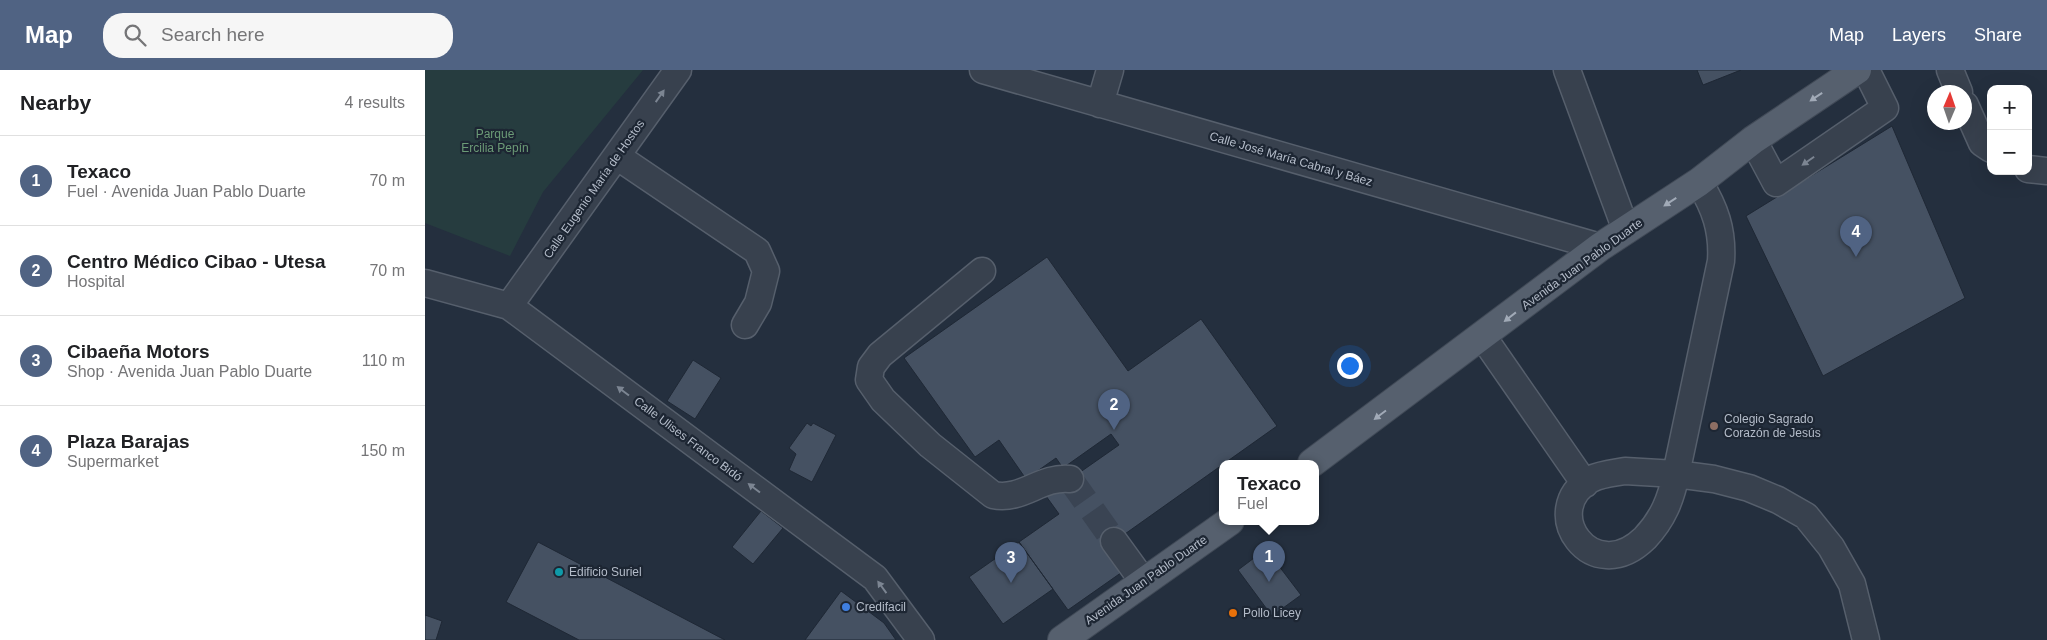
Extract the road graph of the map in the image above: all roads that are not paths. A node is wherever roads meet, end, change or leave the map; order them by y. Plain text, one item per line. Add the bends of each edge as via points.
1 (678, 70) edge
2 (983, 70) edge
3 (1110, 70) edge
4 (1567, 70) edge
5 (1857, 70) edge
6 (1866, 70) edge
7 (1950, 70) edge
8 (1956, 85) edge
9 (1100, 104) junction
10 (1972, 121) edge
11 (1753, 140) junction
12 (1987, 146) edge
13 (618, 157) junction
14 (2032, 169) edge
15 (2047, 171) edge
16 (1699, 182) junction
17 (1626, 230) junction
18 (1600, 247) junction
19 (982, 271) dead end
20 (425, 283) edge
21 (509, 306) junction
22 (745, 325) dead end
23 (1483, 337) junction
24 (1316, 460) edge
25 (1676, 474) junction
26 (1070, 479) dead end
27 (1585, 484) junction
28 (1224, 525) edge
29 (1114, 541) tunnel mouth
30 (1143, 581) junction
31 (921, 640) edge
32 (1062, 640) edge
33 (1867, 640) edge

13 -> 1 street, Calle Eugenio María de Hostos
2 - 9 street, Calle José María Cabral y Báez
3 - 9 street
4 - 17 street
5 -> 11 main road, Avenida Juan Pablo Duarte
6 -> 11 street via 1885,108 1776,183
7 - 8 street
9 - 18 street, Calle José María Cabral y Báez
10 - 12 street via 1982,143
11 - 16 main road, Avenida Juan Pablo Duarte
13 - 21 street, Calle Eugenio María de Hostos
13 - 22 street via 757,250 766,272 758,303
14 - 15 street
16 -> 17 main road, Avenida Juan Pablo Duarte
16 - 25 street via 1717,216 1721,261
17 - 18 main road, Avenida Juan Pablo Duarte
18 -> 23 main road, Avenida Juan Pablo Duarte
19 - 26 street via 880,355 871,367 869,380 930,446 993,495 1018,495 1057,478
20 - 21 street, Calle Ulises Franco Bidó
31 -> 21 street, Calle Ulises Franco Bidó via 875,578
23 -> 24 main road, Avenida Juan Pablo Duarte
23 - 27 street
25 - 27 street via 1625,471 1593,478
25 - 27 street via 1673,492 1653,530 1622,554 1605,556 1587,550 1575,539 1569,524 1570,506
25 - 33 street via 1749,488 1806,516 1831,547 1852,584
28 - 30 main road, Avenida Juan Pablo Duarte
29 - 30 street
30 - 32 main road, Avenida Juan Pablo Duarte

